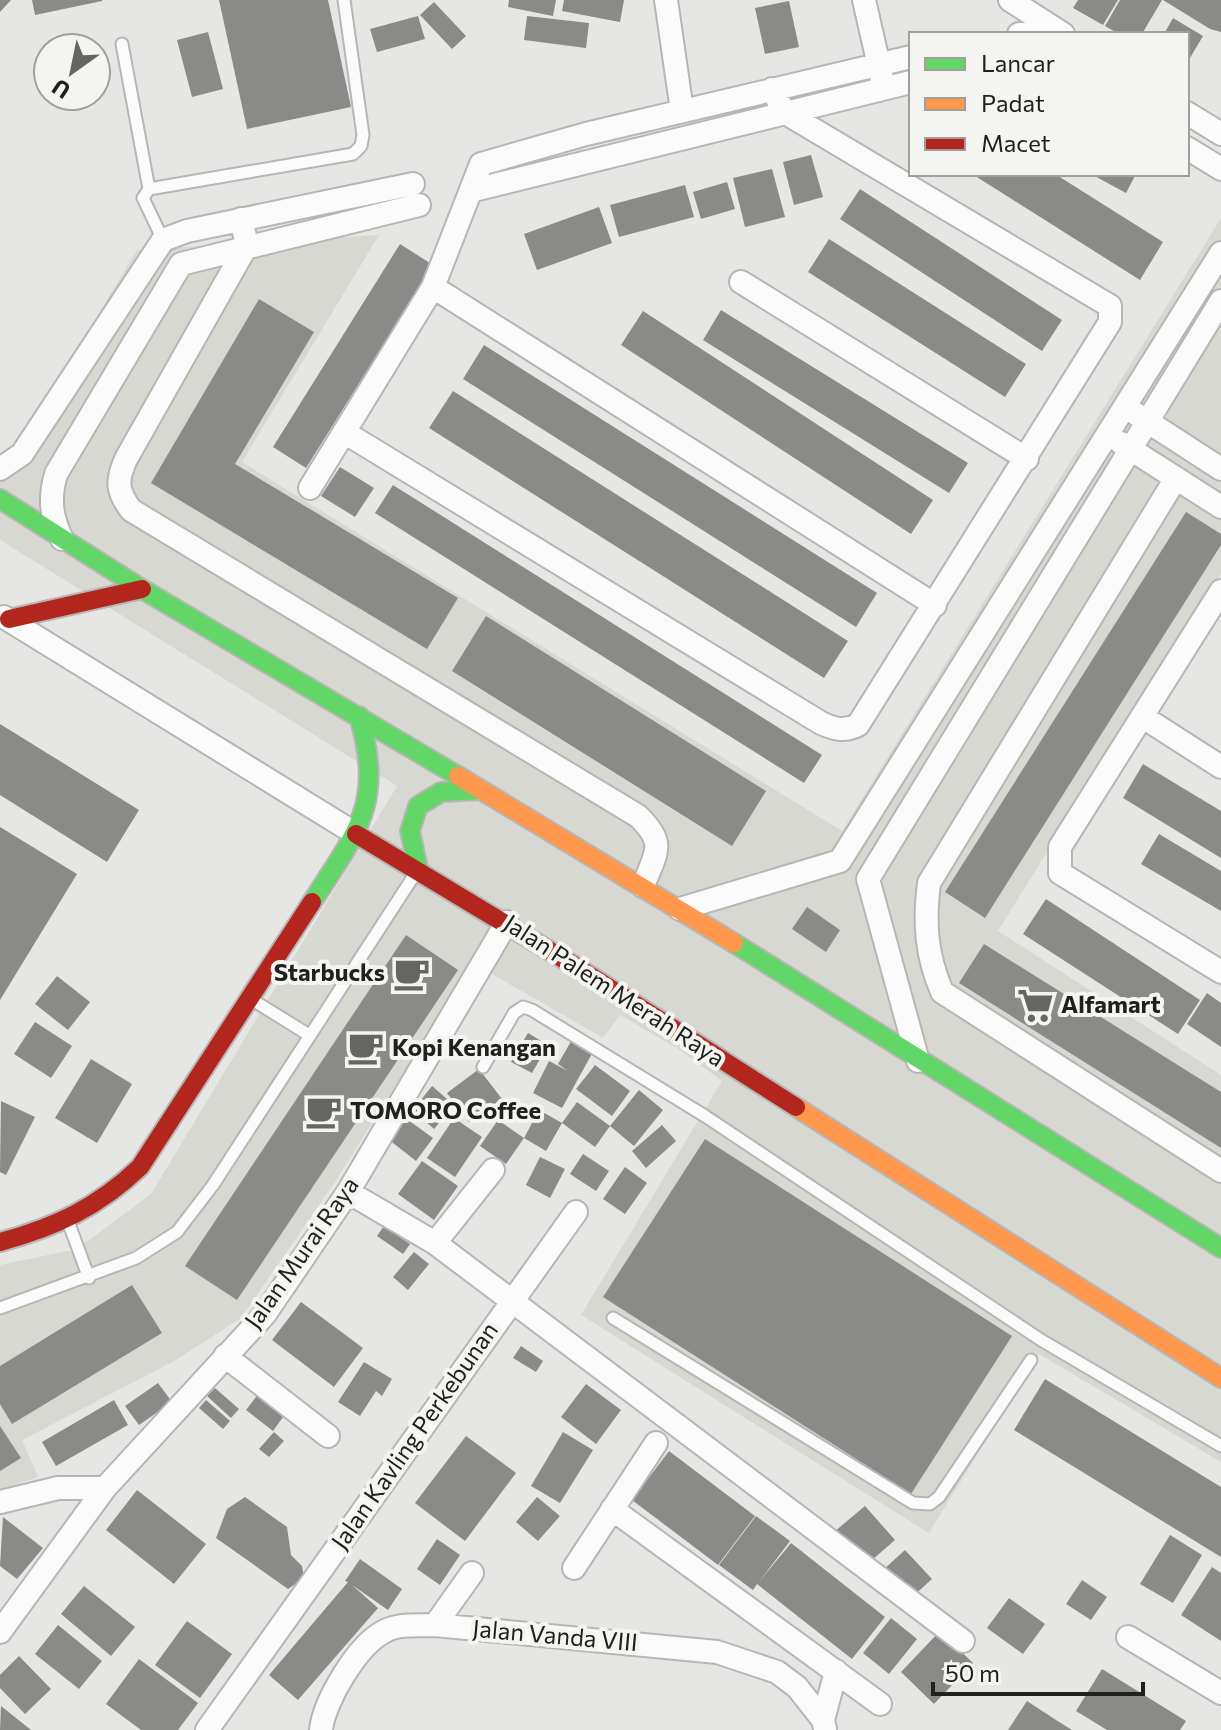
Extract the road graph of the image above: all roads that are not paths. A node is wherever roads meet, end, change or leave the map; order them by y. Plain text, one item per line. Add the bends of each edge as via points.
1 (344, 0) edge
2 (666, 0) edge
3 (864, 0) edge
4 (1010, 0) edge
5 (1060, 32) edge
6 (122, 44) dead end
7 (909, 57) edge
8 (878, 65) junction
9 (909, 82) edge
10 (885, 88) junction
11 (772, 89) junction
12 (682, 111) junction
13 (784, 112) junction
14 (1189, 114) edge
15 (586, 134) junction
16 (1221, 134) edge
17 (1189, 149) edge
18 (591, 160) junction
19 (1221, 169) edge
20 (149, 189) junction
21 (474, 190) junction
22 (241, 219) junction
23 (163, 240) junction
24 (247, 245) junction
25 (1221, 253) edge
26 (741, 282) dead end
27 (433, 287) junction
28 (1221, 301) edge
29 (1124, 407) junction
30 (1148, 421) junction
31 (344, 432) junction
32 (1107, 434) junction
33 (1131, 449) junction
34 (1027, 459) junction
35 (0, 469) edge
36 (1221, 469) edge
37 (1176, 478) junction
38 (310, 488) dead end
39 (0, 499) edge
40 (1221, 507) edge
41 (62, 539) junction
42 (142, 589) junction
43 (1221, 591) edge
44 (1008, 597) junction
45 (935, 605) junction
46 (1031, 611) junction
47 (4, 617) edge
48 (359, 716) junction
49 (1143, 717) junction
50 (930, 722) junction
51 (954, 736) junction
52 (1221, 767) edge
53 (480, 790) junction
54 (356, 834) junction
55 (840, 861) junction
56 (418, 869) junction
57 (868, 879) junction
58 (643, 886) junction
59 (680, 909) junction
60 (507, 922) junction
61 (1221, 972) edge
62 (250, 999) junction
63 (309, 1035) junction
64 (918, 1061) junction
65 (483, 1067) dead end
66 (493, 1170) dead end
67 (1221, 1171) edge
68 (348, 1192) junction
69 (576, 1212) dead end
70 (68, 1223) junction
71 (0, 1242) edge
72 (435, 1243) junction
73 (1221, 1248) edge
74 (89, 1278) junction
75 (509, 1301) junction
76 (0, 1308) edge
77 (613, 1318) dead end
78 (225, 1356) junction
79 (1031, 1360) dead end
80 (1221, 1378) edge
81 (328, 1436) dead end
82 (656, 1443) dead end
83 (1221, 1446) edge
84 (105, 1488) junction
85 (0, 1502) edge
86 (612, 1509) junction
87 (574, 1568) dead end
88 (472, 1573) dead end
89 (435, 1625) junction
90 (0, 1632) edge
91 (1128, 1637) dead end
92 (963, 1641) dead end
93 (836, 1671) junction
94 (1221, 1693) edge
95 (880, 1704) dead end
96 (824, 1725) edge
97 (207, 1730) edge
98 (321, 1730) edge

1 - 20 lane via 363,135 353,154
2 - 12 street
3 - 8 street
4 - 5 street
6 - 20 lane
7 - 8 street
8 - 10 street
8 - 11 street
9 - 10 street
10 - 13 street
11 - 12 street
11 - 13 street
12 - 15 street
13 - 18 street
13 - 34 street via 1110,306 1110,322
14 - 16 street
15 - 18 street
15 - 21 street via 481,164
17 - 19 street
18 - 21 street
20 - 23 lane via 143,198
21 - 27 street
22 - 23 street
22 - 24 street
22 - 24 street via 416,194
23 - 35 street via 22,454
24 - 41 street via 181,264 168,284 56,474 51,507
24 - 58 street via 126,459 118,476 119,493 131,510 638,816 659,844
25 - 29 street
26 - 34 street
27 - 31 street
27 - 45 street
28 - 30 street
29 - 30 street
29 - 32 street
30 - 33 street
30 - 36 street
31 - 38 street
31 - 45 street via 834,729 858,725
32 - 33 street
32 - 44 street
33 - 37 street
33 - 46 street
34 - 45 street
37 - 40 street
37 - 67 street via 929,883 924,924 942,992
39 - 41 street
41 - 42 street
42 - 47 street
42 - 48 street
43 - 49 street
44 - 46 street
44 - 50 street
46 - 51 street
47 - 54 street, Jalan Palem Merah Raya
48 - 53 street
48 - 54 street via 373,789
49 - 52 street
49 - 61 street via 1060,847 1060,873
50 - 51 street
50 - 55 street
51 - 57 street
53 - 56 street via 440,790 424,798 408,829
53 - 58 street
54 - 56 street, Jalan Palem Merah Raya
54 - 62 street
55 - 57 street
55 - 59 street
56 - 60 street, Jalan Palem Merah Raya
56 - 63 lane
57 - 64 street
58 - 59 street
59 - 64 street
60 - 68 street, Jalan Murai Raya
60 - 80 street, Jalan Palem Merah Raya
62 - 63 lane
62 - 70 street via 140,1167 109,1198
63 - 74 lane via 177,1232 136,1258
64 - 73 street
65 - 83 lane via 514,1013 523,1007 532,1010 705,1116 1041,1340
66 - 72 street
68 - 72 street, Jalan Kavling Perkebunan
68 - 78 street, Jalan Murai Raya via 265,1314
69 - 75 street
70 - 71 street
70 - 74 lane
72 - 75 street, Jalan Kavling Perkebunan
74 - 76 lane
75 - 92 street
75 - 97 street, Jalan Kavling Perkebunan
77 - 79 lane via 922,1505 939,1497
78 - 81 street
78 - 84 street, Jalan Murai Raya
82 - 86 street
84 - 85 street via 58,1488
84 - 90 street, Jalan Murai Raya
86 - 87 street
86 - 93 street
88 - 89 street
89 - 96 street, Jalan Vanda VIII via 717,1652 777,1672 797,1687
89 - 98 street, Jalan Vanda VIII via 398,1626 371,1641 330,1696
91 - 94 street
93 - 95 street
93 - 96 street

